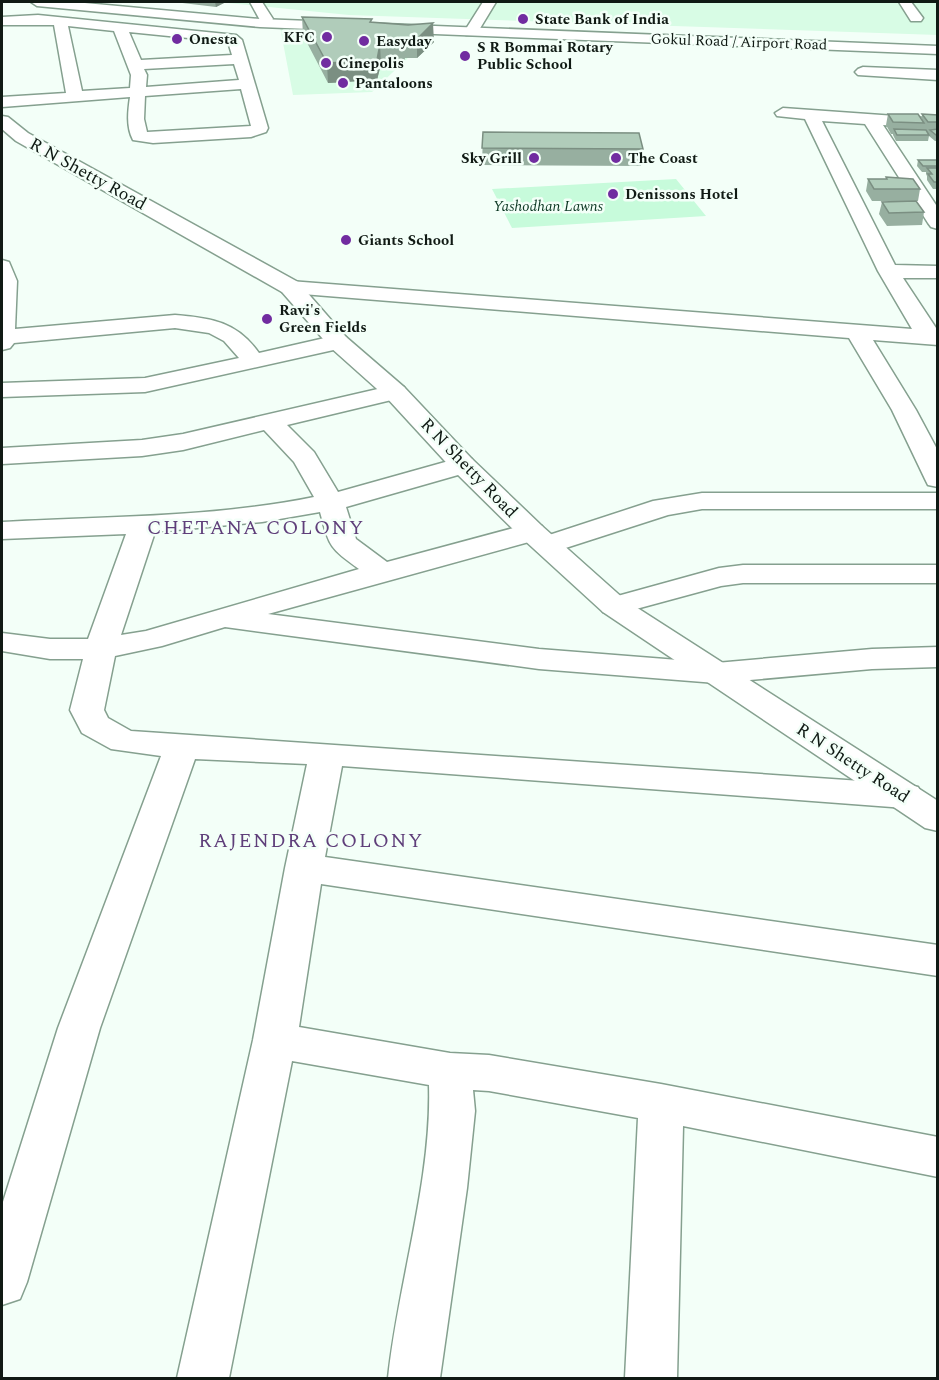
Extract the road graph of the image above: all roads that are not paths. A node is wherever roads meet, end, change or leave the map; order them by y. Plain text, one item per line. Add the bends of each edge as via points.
1 (38, 2) edge
2 (84, 2) edge
3 (256, 2) edge
4 (489, 2) edge
5 (905, 2) edge
6 (916, 18) dead end
7 (266, 19) junction
8 (2, 21) edge
9 (60, 21) junction
10 (120, 27) junction
11 (473, 29) junction
12 (938, 45) edge
13 (938, 50) edge
14 (240, 63) junction
15 (138, 70) junction
16 (863, 72) dead end
17 (938, 75) edge
18 (248, 84) junction
19 (196, 95) junction
20 (75, 97) junction
21 (138, 99) junction
22 (2, 102) edge
23 (244, 107) junction
24 (783, 113) dead end
25 (812, 115) junction
26 (871, 120) junction
27 (2, 121) edge
28 (938, 124) edge
29 (938, 223) edge
30 (2, 266) edge
31 (888, 271) junction
32 (938, 272) edge
33 (290, 287) junction
34 (858, 333) junction
35 (933, 338) edge
36 (2, 340) edge
37 (338, 342) junction
38 (252, 362) junction
39 (2, 390) edge
40 (395, 392) junction
41 (270, 422) junction
42 (2, 456) edge
43 (463, 465) junction
44 (938, 479) edge
45 (330, 501) junction
46 (938, 501) edge
47 (143, 526) junction
48 (2, 530) edge
49 (540, 539) junction
50 (382, 572) junction
51 (938, 574) edge
52 (614, 606) junction
53 (223, 617) junction
54 (2, 642) edge
55 (101, 649) junction
56 (938, 657) edge
57 (716, 673) junction
58 (182, 747) junction
59 (327, 754) junction
60 (905, 796) junction
61 (938, 819) edge
62 (304, 868) junction
63 (938, 961) edge
64 (275, 1040) junction
65 (450, 1071) junction
66 (661, 1103) junction
67 (938, 1157) edge
68 (2, 1282) edge
69 (203, 1378) edge
70 (414, 1378) edge
71 (651, 1378) edge

1 - 11 street, Gokul Road / Airport Road via 260,23
2 - 7 street, Gokul Road / Airport Road
3 - 7 street
4 - 11 street
5 - 6 street
7 - 11 street, Gokul Road / Airport Road
8 - 9 street
9 - 10 street
9 - 20 street
10 - 14 street via 231,38 235,40
10 - 15 street
11 - 12 street, Gokul Road / Airport Road
11 - 13 street, Gokul Road / Airport Road
14 - 15 street
14 - 18 street
15 - 21 street
16 - 17 street
18 - 19 street
18 - 23 street
19 - 21 street
19 - 23 street
20 - 21 street
20 - 22 street
21 - 23 street via 136,123 201,118 204,134 260,129
24 - 25 street
25 - 26 street
25 - 31 street
26 - 28 street
26 - 29 street
27 - 33 street, R N Shetty Road via 22,137
30 - 36 street via 6,271 6,296
31 - 32 street
31 - 35 street
33 - 34 street
33 - 37 street, R N Shetty Road
34 - 35 street
34 - 44 street
36 - 38 street via 184,322 231,335
37 - 38 street
37 - 40 street, R N Shetty Road
38 - 39 street via 145,385
40 - 41 street
40 - 43 street, R N Shetty Road
41 - 42 street via 142,448
41 - 45 street via 305,458
43 - 45 street
43 - 49 street, R N Shetty Road
45 - 47 street
45 - 50 street via 343,543
46 - 49 street via 702,501 663,507
47 - 48 street
47 - 55 street
49 - 50 street
49 - 52 street, R N Shetty Road
50 - 53 street
51 - 52 street via 743,574
52 - 57 street, R N Shetty Road
53 - 55 street via 151,639
53 - 57 street via 539,659
54 - 55 street via 50,649
55 - 58 street via 87,710 94,725 123,741
56 - 57 street
57 - 60 street, R N Shetty Road
58 - 59 street
58 - 68 street via 79,1028
59 - 60 street
59 - 62 street
60 - 61 street, R N Shetty Road
62 - 63 street
62 - 64 street
64 - 65 street
64 - 69 street
65 - 66 street via 489,1073
65 - 70 street via 452,1111
66 - 67 street
66 - 71 street

